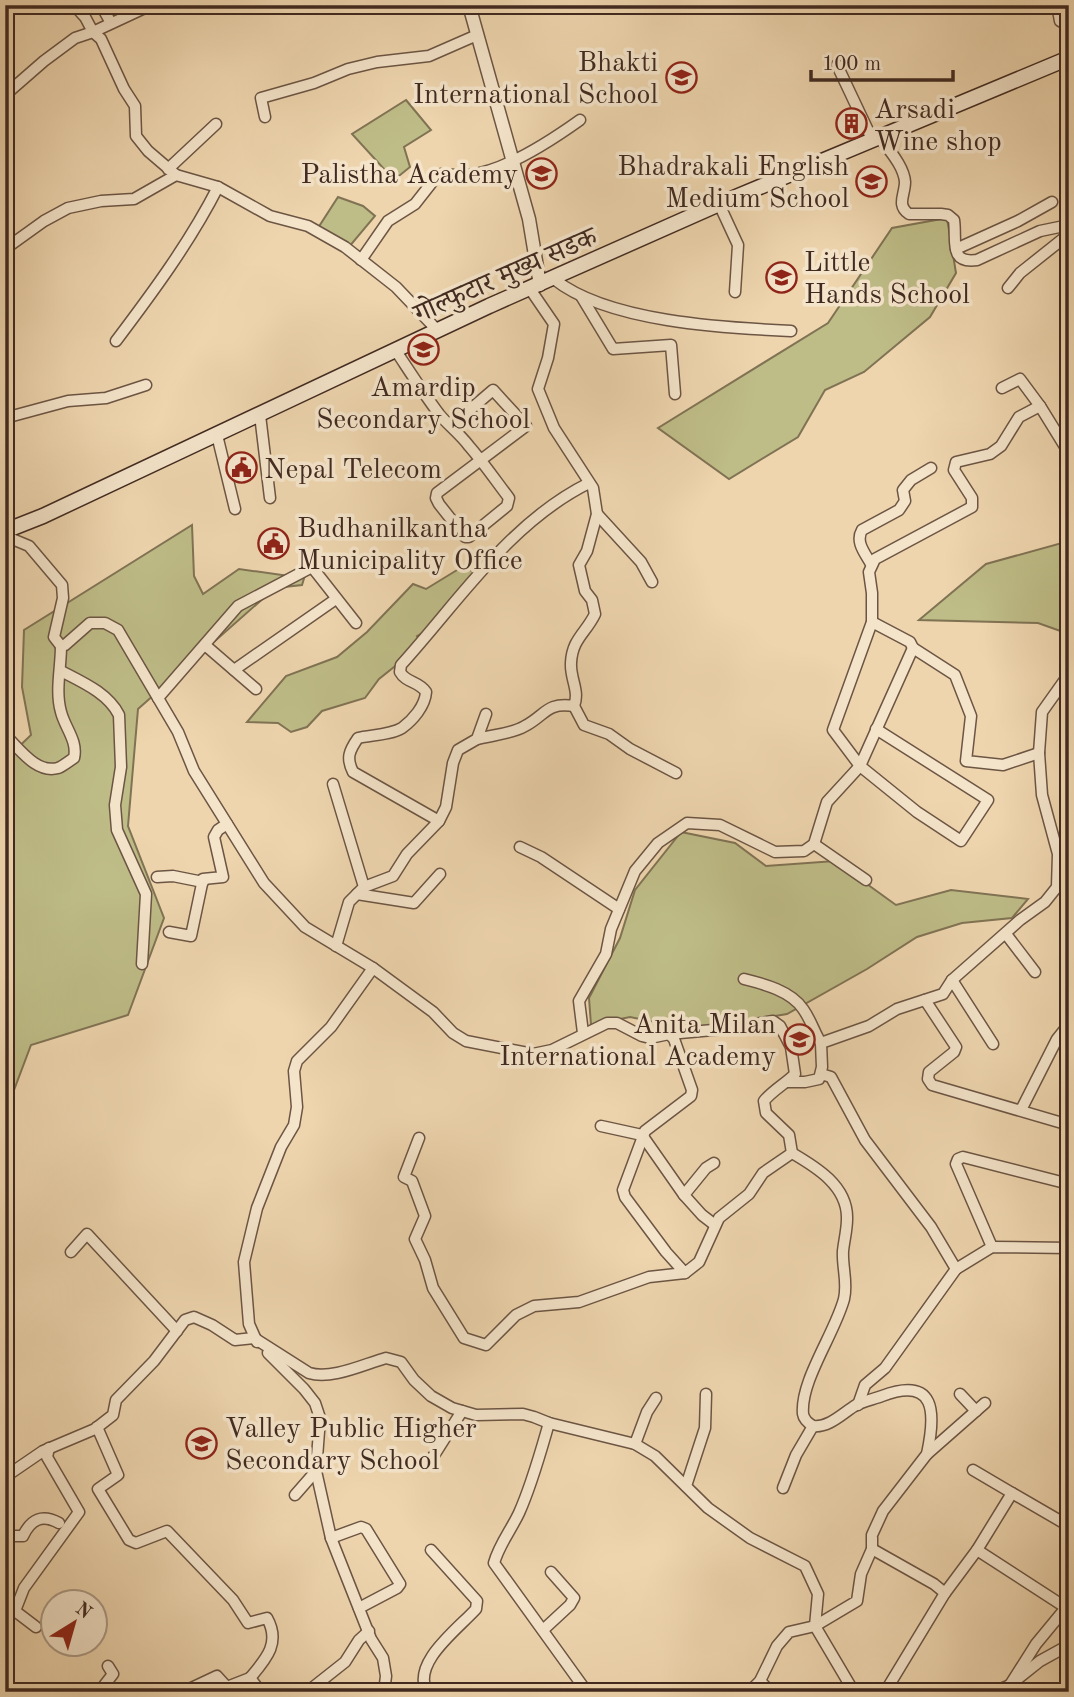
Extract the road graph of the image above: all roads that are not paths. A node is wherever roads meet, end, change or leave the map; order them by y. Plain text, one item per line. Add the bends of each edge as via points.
1 (74, 5) edge
2 (101, 5) edge
3 (151, 5) edge
4 (469, 5) edge
5 (1057, 5) edge
6 (111, 23) junction
7 (1069, 26) edge
8 (93, 32) junction
9 (477, 34) junction
10 (1069, 58) edge
11 (838, 65) dead end
12 (5, 95) edge
13 (265, 117) dead end
14 (580, 120) dead end
15 (216, 124) dead end
16 (876, 138) junction
17 (512, 160) junction
18 (172, 172) junction
19 (218, 187) junction
20 (1052, 202) dead end
21 (719, 204) junction
22 (1069, 225) edge
23 (1069, 234) edge
24 (5, 248) edge
25 (956, 249) junction
26 (361, 260) junction
27 (554, 279) junction
28 (535, 287) junction
29 (1007, 288) dead end
30 (736, 292) dead end
31 (581, 296) junction
32 (438, 331) junction
33 (791, 331) dead end
34 (116, 341) dead end
35 (396, 351) junction
36 (146, 385) dead end
37 (1002, 388) dead end
38 (675, 394) dead end
39 (1040, 406) junction
40 (260, 415) junction
41 (5, 418) edge
42 (451, 426) junction
43 (217, 435) junction
44 (1069, 453) edge
45 (481, 461) junction
46 (931, 468) dead end
47 (589, 483) junction
48 (271, 498) dead end
49 (235, 509) dead end
50 (597, 514) junction
51 (5, 533) edge
52 (871, 564) junction
53 (652, 582) dead end
54 (336, 599) junction
55 (872, 622) junction
56 (356, 623) dead end
57 (205, 645) junction
58 (61, 646) junction
59 (913, 648) junction
60 (234, 670) junction
61 (61, 671) junction
62 (1069, 674) edge
63 (256, 689) dead end
64 (158, 698) junction
65 (574, 706) junction
66 (486, 714) dead end
67 (876, 729) junction
68 (5, 735) edge
69 (477, 739) junction
70 (1038, 753) junction
71 (860, 766) junction
72 (676, 773) dead end
73 (333, 784) dead end
74 (439, 821) junction
75 (227, 824) junction
76 (814, 844) junction
77 (520, 847) dead end
78 (440, 874) dead end
79 (157, 877) dead end
80 (866, 880) dead end
81 (203, 882) junction
82 (360, 890) junction
83 (620, 909) junction
84 (169, 932) dead end
85 (1006, 934) junction
86 (336, 946) junction
87 (142, 964) dead end
88 (373, 968) junction
89 (1035, 972) dead end
90 (744, 979) dead end
91 (952, 980) junction
92 (925, 1000) junction
93 (1069, 1024) edge
94 (583, 1033) junction
95 (669, 1034) junction
96 (821, 1043) junction
97 (993, 1044) dead end
98 (821, 1074) junction
99 (787, 1082) junction
100 (1021, 1110) junction
101 (1069, 1125) edge
102 (601, 1126) dead end
103 (642, 1135) junction
104 (419, 1138) dead end
105 (792, 1153) junction
106 (714, 1163) dead end
107 (1069, 1184) edge
108 (684, 1195) junction
109 (715, 1225) junction
110 (992, 1247) junction
111 (1069, 1248) edge
112 (71, 1252) dead end
113 (956, 1269) junction
114 (685, 1273) junction
115 (177, 1331) junction
116 (254, 1338) junction
117 (706, 1394) dead end
118 (960, 1394) dead end
119 (656, 1398) dead end
120 (985, 1403) dead end
121 (858, 1405) junction
122 (462, 1411) junction
123 (975, 1411) junction
124 (549, 1423) junction
125 (813, 1426) junction
126 (97, 1427) junction
127 (635, 1444) junction
128 (50, 1448) junction
129 (928, 1454) junction
130 (431, 1460) dead end
131 (973, 1470) dead end
132 (316, 1471) junction
133 (5, 1476) edge
134 (686, 1486) junction
135 (783, 1488) dead end
136 (1012, 1493) junction
137 (295, 1495) dead end
138 (59, 1523) dead end
139 (1069, 1526) edge
140 (5, 1536) edge
141 (331, 1538) junction
142 (872, 1549) junction
143 (431, 1550) dead end
144 (977, 1550) junction
145 (551, 1572) dead end
146 (945, 1593) junction
147 (1067, 1606) edge
148 (359, 1608) junction
149 (815, 1626) junction
150 (36, 1627) dead end
151 (543, 1630) junction
152 (369, 1631) junction
153 (1069, 1645) edge
154 (108, 1666) dead end
155 (250, 1678) junction
156 (760, 1681) junction
157 (1015, 1688) edge
158 (99, 1692) edge
159 (183, 1692) edge
160 (261, 1692) edge
161 (307, 1692) edge
162 (384, 1692) edge
163 (427, 1692) edge
164 (587, 1692) edge
165 (749, 1692) edge
166 (771, 1692) edge
167 (854, 1692) edge
168 (885, 1692) edge
169 (994, 1692) edge

1 - 8 street
2 - 6 street
3 - 6 street
4 - 9 street
5 - 7 street via 1060,21
6 - 8 street
8 - 12 street via 75,38
8 - 18 street via 101,39 135,106 136,135
9 - 13 street via 429,57 348,69 261,98
9 - 17 street
10 - 16 main road, गोल्फुटार मुख्य सडक
11 - 16 street
14 - 17 street via 544,146
15 - 18 street
16 - 21 main road, गोल्फुटार मुख्य सडक
16 - 25 street via 902,171 904,210 948,215 954,220
17 - 26 street via 470,175 437,176 415,204 388,221
17 - 28 street via 529,219
18 - 19 street
18 - 24 street via 134,199 68,208
19 - 26 street via 270,216 308,226
19 - 34 street via 203,216
20 - 25 street
21 - 27 main road, गोल्फुटार मुख्य सडक
21 - 30 street via 738,245
22 - 25 street via 1040,231 978,260 967,261
23 - 29 street
26 - 32 street via 397,287
27 - 28 main road, गोल्फुटार मुख्य सडक
27 - 31 street
28 - 32 main road, गोल्फुटार मुख्य सडक
28 - 47 street via 554,324 538,389 554,428
31 - 33 street via 657,317
31 - 38 street via 613,349 671,345
32 - 35 main road, गोल्फुटार मुख्य सडक
35 - 40 main road, गोल्फुटार मुख्य सडक
35 - 42 street
36 - 41 street via 106,398 68,401
37 - 39 street via 1020,379
39 - 44 street
39 - 52 street via 1019,417 1001,446 990,454 956,462 954,470 972,498 972,507
40 - 43 main road, गोल्फुटार मुख्य सडक
40 - 48 street
42 - 45 street
42 - 45 street via 493,390 526,426
43 - 49 street
43 - 51 main road, गोल्फुटार मुख्य सडक
45 - 45 street via 509,498 474,534 465,537 436,498 437,493
46 - 52 street via 905,485 905,501 899,509 862,530 859,542
47 - 50 street
47 - 74 street via 566,494 500,549 401,665 403,678 426,691 418,712 401,729 358,738 349,751 353,772
50 - 53 street via 641,562
50 - 65 street via 579,565 595,614 572,655 570,667 578,697
51 - 58 street via 29,546 62,585 54,637
52 - 55 street
54 - 56 street
54 - 57 street via 312,567 238,606
54 - 60 street
55 - 59 street
55 - 71 street via 833,730
57 - 60 street
57 - 64 street
58 - 61 street
58 - 64 street via 90,623 113,625
59 - 67 street
59 - 70 street via 955,675 971,716 966,761 1003,765
60 - 63 street
61 - 68 street via 57,695 76,748 74,758 58,768 42,766 28,759
61 - 87 street via 90,686 119,715 117,830 146,894
62 - 70 street via 1042,712
64 - 75 street
65 - 69 street via 557,705 525,727
65 - 72 street via 584,725 609,734
66 - 69 street
67 - 71 street
67 - 71 street via 988,800 961,841
69 - 74 street via 458,750
70 - 85 street via 1042,795 1058,854 1058,887
71 - 76 street via 827,802
73 - 82 street
74 - 82 street via 393,876
75 - 81 street via 214,836 223,877
75 - 86 street via 283,906 305,927
76 - 80 street
76 - 83 street via 804,851 775,852 720,825 687,823 658,843 635,871
77 - 83 street
78 - 82 street via 414,903
79 - 81 street
81 - 84 street via 191,936
82 - 86 street via 349,902
83 - 94 street via 606,954 579,1002
85 - 89 street
85 - 91 street
86 - 88 street
88 - 94 street via 466,1041 533,1054 552,1050
88 - 116 street via 331,1027 297,1061 294,1125 257,1208 244,1262
90 - 96 street via 797,1001
91 - 92 street via 943,993
91 - 97 street
92 - 96 street
92 - 100 street via 956,1047 929,1072 932,1085
93 - 100 street
94 - 95 street via 617,1023 650,1038
95 - 99 street via 773,1021 791,1047 794,1074
95 - 103 street via 691,1096
96 - 98 street
98 - 99 street via 819,1079
98 - 113 street via 831,1077 865,1140 931,1227
99 - 105 street via 764,1101 766,1114 789,1136
100 - 101 street
102 - 103 street
103 - 108 street
103 - 114 street via 623,1194
104 - 114 street via 404,1177 412,1181 425,1216 415,1239 433,1288 464,1338 486,1345 516,1315 534,1307 579,1301 649,1277
105 - 109 street via 763,1173 749,1194
105 - 125 street via 831,1180 848,1217 843,1255 845,1296 809,1383 803,1414
106 - 108 street
107 - 110 street via 958,1159 956,1164
108 - 109 street
109 - 114 street via 699,1262
110 - 111 street
110 - 113 street
112 - 115 street via 87,1234
113 - 121 street via 885,1368 865,1385
115 - 116 street via 194,1317 234,1340
115 - 126 street via 116,1399 113,1415
116 - 122 street via 315,1375 393,1358 431,1396
116 - 132 street via 315,1404 320,1418
117 - 134 street via 705,1428
118 - 123 street
119 - 127 street
120 - 123 street
121 - 125 street via 824,1426
121 - 129 street via 903,1390 924,1394 931,1415
122 - 124 street via 523,1414
122 - 130 street
123 - 129 street
124 - 127 street
124 - 151 street via 518,1515 494,1563
125 - 135 street
126 - 128 street
126 - 155 street via 118,1475 98,1489 130,1540 136,1543 167,1531 233,1600 248,1623 267,1618 273,1641
127 - 134 street
128 - 133 street
128 - 150 street via 47,1457 79,1512 24,1588 15,1611
129 - 142 street via 883,1511 872,1535
131 - 136 street
132 - 137 street
132 - 141 street
134 - 149 street via 750,1538 805,1566 818,1594
136 - 139 street
136 - 144 street
138 - 140 street via 36,1519 23,1536
141 - 148 street
141 - 148 street via 366,1529 400,1584
142 - 146 street
142 - 149 street via 857,1601
143 - 163 street via 477,1601 476,1609 427,1661 423,1683
144 - 146 street
144 - 147 street
145 - 151 street via 574,1598
146 - 168 street
147 - 157 street via 1035,1644
148 - 152 street
149 - 156 street via 789,1632
149 - 167 street
151 - 164 street
152 - 161 street via 345,1662
152 - 162 street via 383,1658
153 - 157 street via 1040,1661
154 - 158 street via 113,1674
155 - 159 street via 227,1687 217,1676
155 - 160 street
156 - 165 street
156 - 166 street
157 - 169 street

